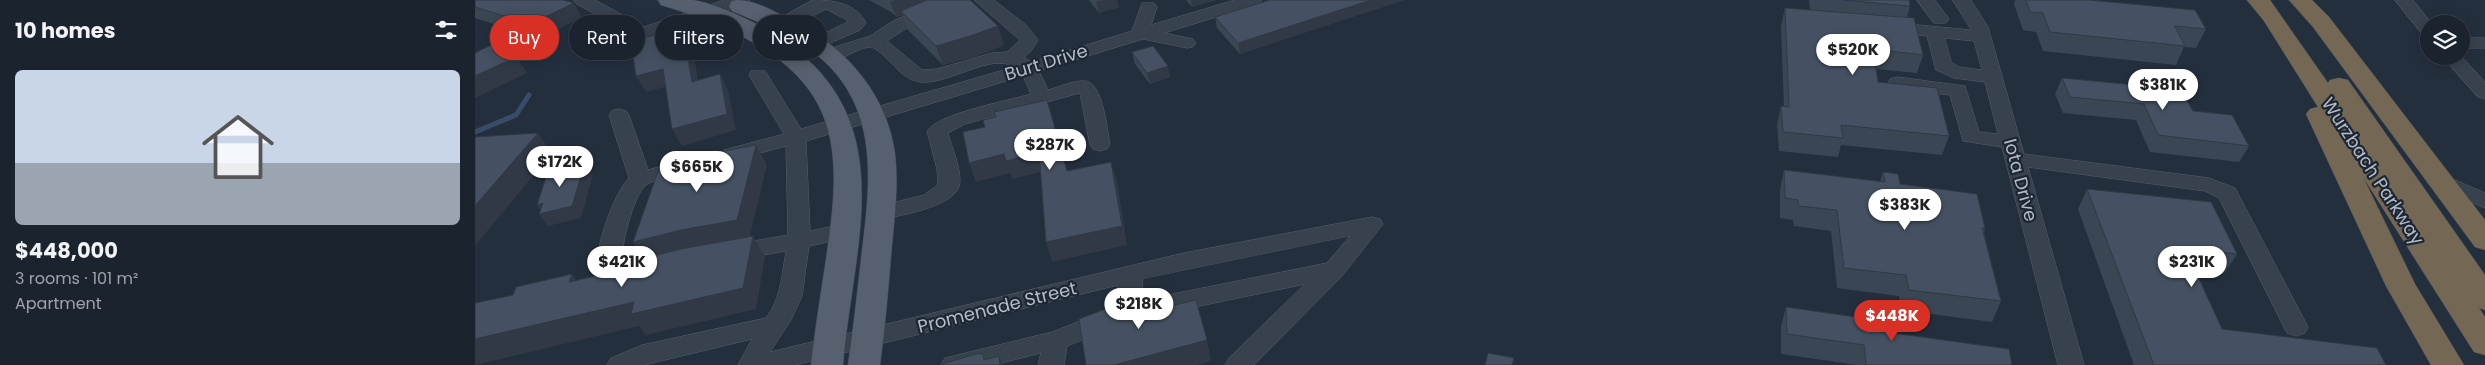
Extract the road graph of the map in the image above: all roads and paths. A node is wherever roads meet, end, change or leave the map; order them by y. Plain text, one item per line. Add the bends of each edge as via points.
1 (583, 0) edge
2 (669, 0) edge
3 (958, 0) edge
4 (983, 0) edge
5 (1253, 0) edge
6 (1926, 0) edge
7 (1961, 0) edge
8 (2300, 0) edge
9 (2404, 0) edge
10 (824, 1) edge
11 (2271, 6) edge
12 (729, 7) edge
13 (1147, 7) dead end
14 (609, 15) edge
15 (753, 15) edge
16 (799, 15) edge
17 (2420, 20) edge
18 (1938, 25) junction
19 (1871, 26) edge
20 (645, 33) edge
21 (1140, 33) junction
22 (1982, 36) junction
23 (875, 41) junction
24 (1187, 43) dead end
25 (2470, 43) edge
26 (2485, 43) edge
27 (645, 46) edge
28 (827, 46) edge
29 (827, 50) edge
30 (827, 54) edge
31 (1020, 62) junction
32 (2459, 65) edge
33 (757, 75) dead end
34 (1993, 76) junction
35 (1897, 83) edge
36 (2485, 93) edge
37 (1042, 97) junction
38 (619, 115) dead end
39 (872, 116) junction
40 (840, 126) junction
41 (796, 138) junction
42 (1100, 145) dead end
43 (2013, 151) junction
44 (640, 179) junction
45 (2441, 181) junction
46 (2485, 201) edge
47 (880, 213) junction
48 (844, 232) junction
49 (799, 240) junction
50 (2485, 240) edge
51 (713, 256) edge
52 (661, 268) edge
53 (1334, 270) junction
54 (1130, 275) junction
55 (2485, 299) edge
56 (1131, 311) junction
57 (773, 325) junction
58 (2295, 327) dead end
59 (1055, 340) junction
60 (2485, 343) edge
61 (866, 352) edge
62 (828, 356) edge
63 (624, 364) edge
64 (753, 365) edge
65 (954, 365) edge
66 (1051, 365) edge
67 (1238, 365) edge
68 (2071, 365) edge
69 (2448, 365) edge

1 - 14 street
2 - 12 main road
3 - 23 street via 899,25
4 - 31 street via 1029,40
5 - 21 street, Burt Drive
6 - 18 street
7 - 22 street, Iota Drive
8 - 45 highway via 2321,22
9 - 17 street
10 - 16 street
10 - 28 street via 854,17 857,23
11 - 55 highway, Wurzbach Parkway
11 - 60 highway, Wurzbach Parkway
11 - 69 highway via 2401,286
12 - 15 main road
12 - 20 street
12 - 27 street via 708,35 694,31
12 - 40 main road via 751,30 799,61 821,87
13 - 21 street
18 - 19 street
18 - 22 street
18 - 34 street via 1943,66 1954,72
21 - 24 street
21 - 31 street, Burt Drive
22 - 34 street, Iota Drive
23 - 29 street via 846,49
23 - 31 street via 910,72 921,76 1001,56
25 - 26 street
30 - 39 main road via 845,70
31 - 37 street
31 - 39 street, Burt Drive
32 - 36 street
33 - 41 street
34 - 43 street, Iota Drive
35 - 43 street via 1958,90 1970,137
37 - 42 street via 1084,86 1089,93
37 - 47 street via 945,125 937,131 950,176 949,188 931,200
38 - 44 street
39 - 40 street, Burt Drive
39 - 47 main road via 880,143
40 - 41 street, Burt Drive
40 - 48 main road via 847,152
41 - 44 street, Burt Drive
41 - 49 street
43 - 58 street via 2209,185 2227,193
43 - 68 street, Iota Drive
44 - 52 street via 631,188 609,259 615,274 636,275
45 - 46 street
45 - 50 highway
47 - 61 main road
48 - 49 street
48 - 62 main road
49 - 51 street
49 - 57 street via 791,296
53 - 54 street, Promenade Street via 1372,224
53 - 56 street
53 - 67 street
54 - 56 street
54 - 61 street, Promenade Street
56 - 59 street
57 - 63 street via 642,355
57 - 64 street
59 - 65 street
59 - 66 street
61 - 62 street, Promenade Street
62 - 64 street, Promenade Street

